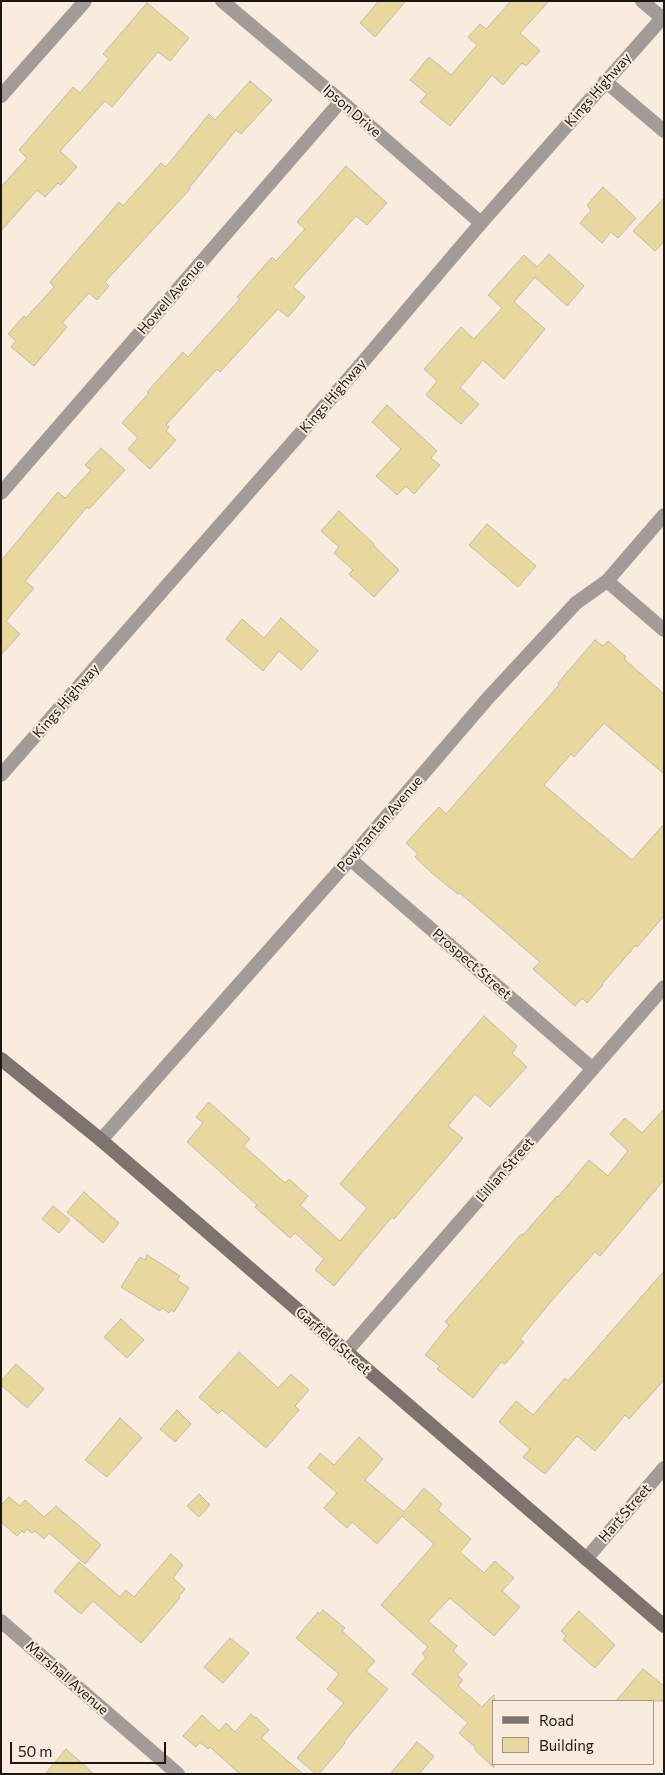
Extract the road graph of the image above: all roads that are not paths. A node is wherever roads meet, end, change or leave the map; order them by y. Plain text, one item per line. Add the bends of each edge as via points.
1 (85, 1) edge
2 (222, 1) edge
3 (642, 1) edge
4 (663, 17) edge
5 (606, 81) junction
6 (1, 96) edge
7 (341, 101) junction
8 (664, 131) edge
9 (481, 223) junction
10 (1, 494) edge
11 (664, 515) edge
12 (607, 581) junction
13 (664, 630) edge
14 (1, 775) edge
15 (350, 859) junction
16 (664, 987) edge
17 (1, 1059) edge
18 (593, 1069) junction
19 (101, 1140) junction
20 (346, 1352) junction
21 (664, 1468) edge
22 (586, 1558) junction
23 (1, 1621) edge
24 (664, 1626) edge
25 (178, 1774) edge

1 - 6 street
2 - 7 street, Ipson Drive
3 - 4 street
4 - 5 street, Kings Highway
5 - 8 street
5 - 9 street, Kings Highway
7 - 9 street, Ipson Drive
7 - 10 street, Howell Avenue
9 - 14 street, Kings Highway
11 - 12 street, Powhantan Avenue
12 - 13 street
12 - 15 street, Powhantan Avenue via 576,603 494,691
15 - 18 street, Prospect Street
15 - 19 street, Powhantan Avenue
16 - 18 street, Lillian Street
17 - 19 main road, Garfield Street
18 - 20 street, Lillian Street
19 - 20 main road, Garfield Street
20 - 22 main road, Garfield Street
21 - 22 street, Hart Street
22 - 24 main road, Garfield Street
23 - 25 street, Marshall Avenue

